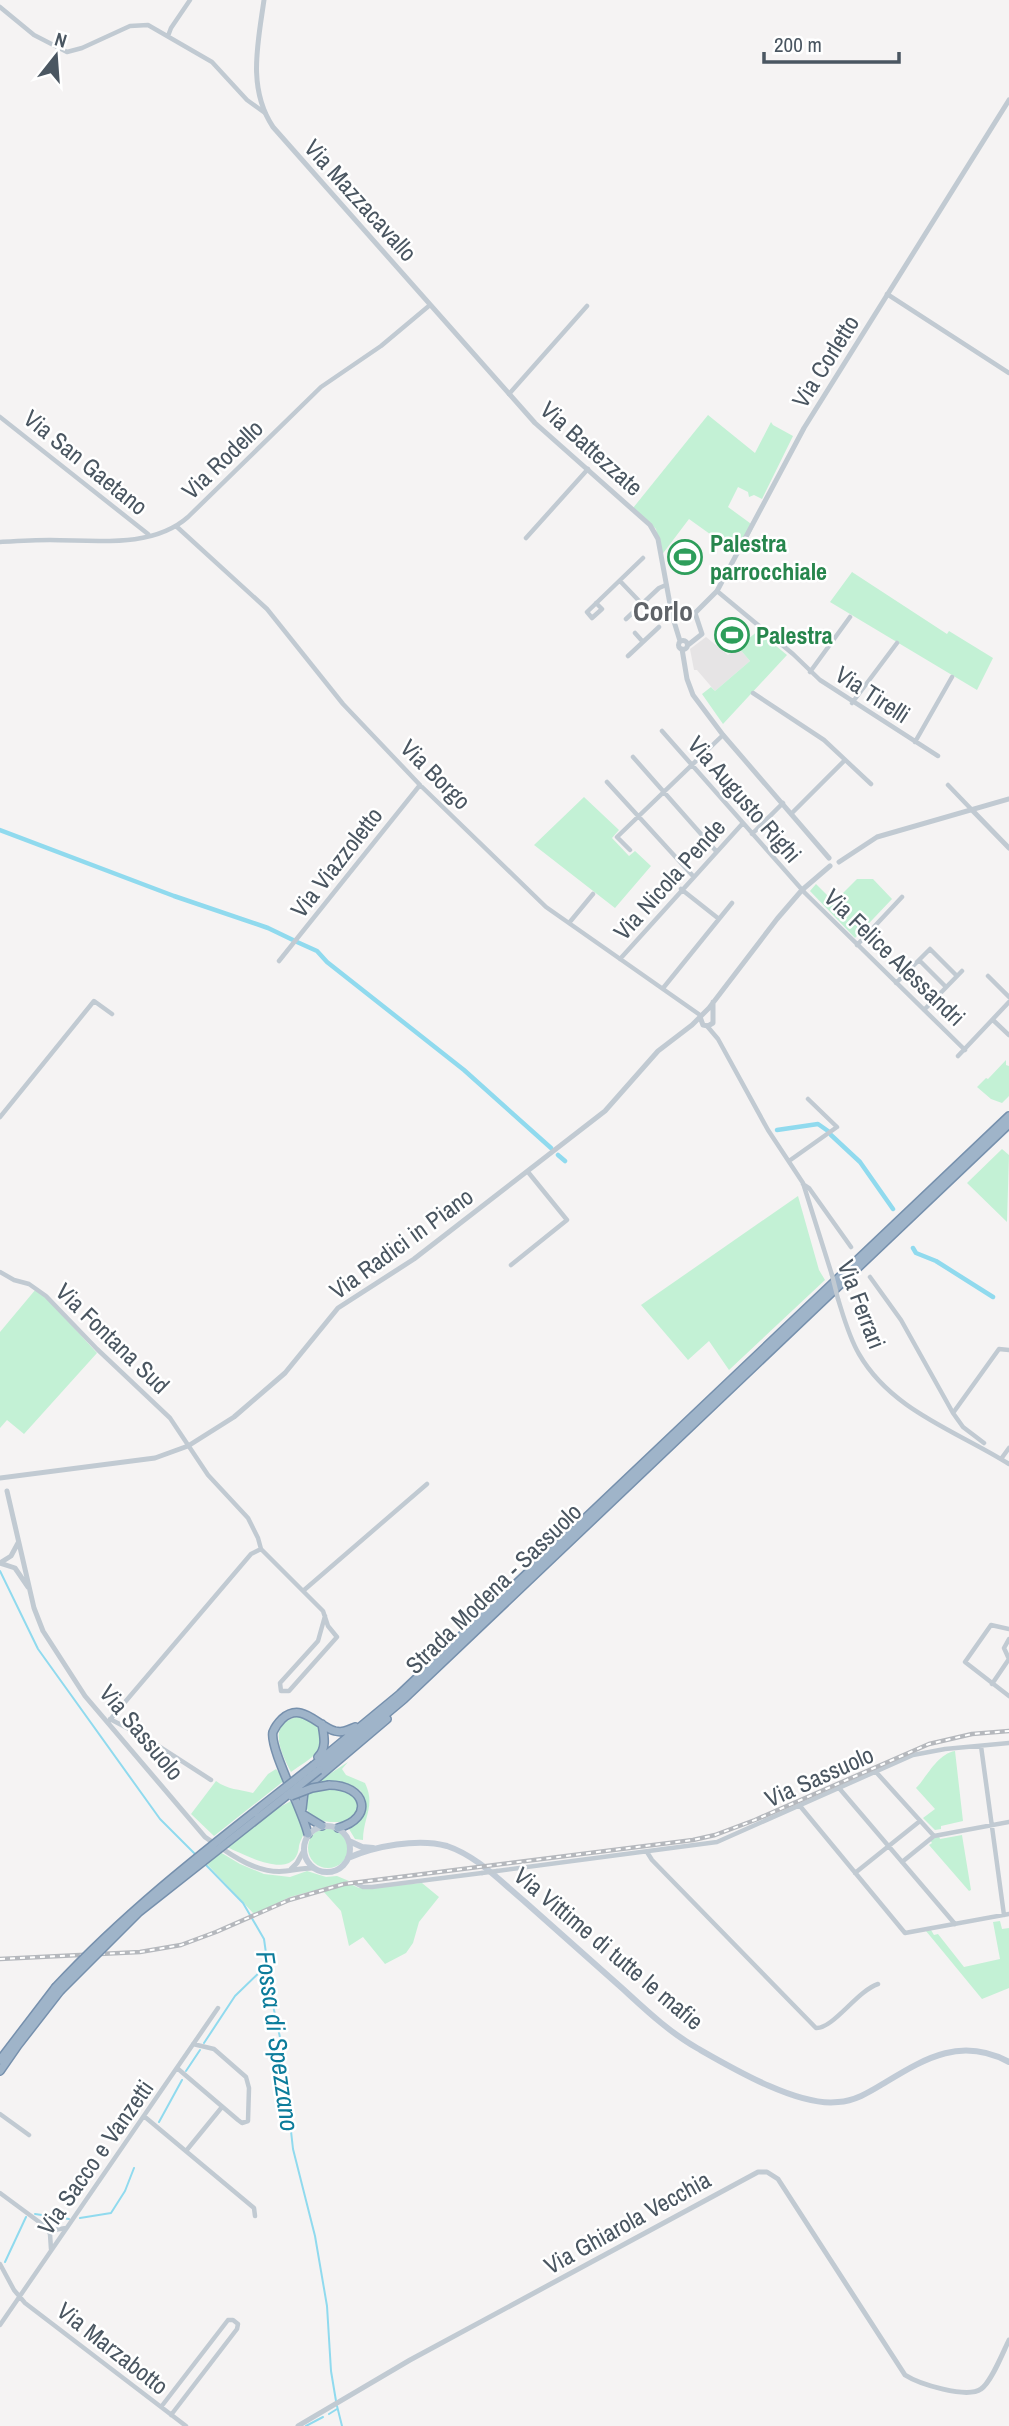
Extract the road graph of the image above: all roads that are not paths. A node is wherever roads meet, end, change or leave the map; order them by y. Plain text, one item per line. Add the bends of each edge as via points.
1 (190, 0) edge
2 (264, 0) edge
3 (0, 7) edge
4 (168, 36) junction
5 (1009, 100) edge
6 (265, 113) junction
7 (887, 294) junction
8 (430, 305) junction
9 (587, 306) dead end
10 (1009, 373) edge
11 (509, 394) junction
12 (0, 417) edge
13 (588, 469) junction
14 (176, 526) junction
15 (149, 535) junction
16 (527, 538) dead end
17 (0, 542) edge
18 (643, 558) dead end
19 (620, 581) junction
20 (666, 585) junction
21 (717, 591) junction
22 (596, 603) dead end
23 (642, 604) junction
24 (850, 617) dead end
25 (626, 619) dead end
26 (659, 627) dead end
27 (635, 633) dead end
28 (643, 642) junction
29 (897, 643) dead end
30 (688, 645) junction
31 (628, 656) dead end
32 (810, 672) junction
33 (952, 677) dead end
34 (753, 693) dead end
35 (852, 703) junction
36 (662, 731) dead end
37 (723, 735) junction
38 (915, 742) junction
39 (938, 756) dead end
40 (633, 758) dead end
41 (845, 760) junction
42 (692, 765) junction
43 (607, 782) dead end
44 (871, 784) dead end
45 (420, 785) junction
46 (948, 785) dead end
47 (664, 791) junction
48 (1009, 799) edge
49 (783, 803) junction
50 (972, 810) junction
51 (792, 813) junction
52 (638, 816) junction
53 (743, 823) junction
54 (752, 834) junction
55 (1009, 848) edge
56 (630, 850) dead end
57 (716, 851) junction
58 (833, 861) junction
59 (693, 876) junction
60 (681, 889) junction
61 (802, 890) junction
62 (593, 894) dead end
63 (902, 897) dead end
64 (732, 903) dead end
65 (719, 919) junction
66 (569, 923) junction
67 (857, 945) junction
68 (620, 959) junction
69 (919, 960) junction
70 (279, 961) dead end
71 (988, 976) dead end
72 (896, 983) junction
73 (664, 987) junction
74 (946, 987) junction
75 (1009, 996) edge
76 (713, 1002) junction
77 (1009, 1002) edge
78 (924, 1010) junction
79 (112, 1014) dead end
80 (701, 1014) junction
81 (715, 1018) junction
82 (993, 1020) junction
83 (705, 1025) junction
84 (688, 1028) junction
85 (1009, 1035) edge
86 (718, 1039) junction
87 (965, 1050) junction
88 (958, 1056) dead end
89 (808, 1099) dead end
90 (1009, 1116) edge
91 (0, 1117) edge
92 (1009, 1124) edge
93 (789, 1161) junction
94 (528, 1172) junction
95 (803, 1183) junction
96 (851, 1247) dead end
97 (511, 1265) dead end
98 (0, 1272) edge
99 (870, 1277) dead end
100 (1009, 1350) edge
101 (953, 1413) junction
102 (963, 1427) junction
103 (959, 1436) junction
104 (984, 1443) dead end
105 (188, 1446) junction
106 (1009, 1448) edge
107 (1001, 1459) junction
108 (1009, 1464) edge
109 (24, 1476) junction
110 (0, 1478) edge
111 (427, 1484) dead end
112 (0, 1485) edge
113 (7, 1491) junction
114 (18, 1540) junction
115 (261, 1549) junction
116 (2, 1563) edge
117 (303, 1591) junction
118 (31, 1593) junction
119 (325, 1616) junction
120 (1009, 1629) edge
121 (1009, 1639) edge
122 (992, 1684) junction
123 (1009, 1696) edge
124 (404, 1699) junction
125 (369, 1719) junction
126 (109, 1721) junction
127 (322, 1724) junction
128 (1009, 1743) edge
129 (981, 1746) junction
130 (315, 1765) junction
131 (876, 1772) junction
132 (211, 1780) dead end
133 (839, 1788) junction
134 (278, 1803) junction
135 (800, 1806) junction
136 (302, 1812) junction
137 (920, 1821) junction
138 (1009, 1822) edge
139 (991, 1825) junction
140 (322, 1826) junction
141 (338, 1828) junction
142 (309, 1834) junction
143 (934, 1836) junction
144 (349, 1840) junction
145 (888, 1847) junction
146 (379, 1849) junction
147 (303, 1852) junction
148 (647, 1852) junction
149 (348, 1858) junction
150 (902, 1862) junction
151 (313, 1868) junction
152 (285, 1872) junction
153 (855, 1873) junction
154 (355, 1883) dead end
155 (1006, 1915) edge
156 (955, 1925) junction
157 (878, 1984) dead end
158 (58, 1990) junction
159 (218, 2008) dead end
160 (193, 2045) junction
161 (0, 2060) edge
162 (1009, 2062) edge
163 (177, 2068) junction
164 (0, 2071) edge
165 (222, 2107) junction
166 (0, 2114) edge
167 (145, 2117) junction
168 (29, 2135) dead end
169 (186, 2151) junction
170 (0, 2193) edge
171 (255, 2216) dead end
172 (67, 2228) junction
173 (52, 2232) junction
174 (60, 2238) junction
175 (51, 2250) junction
176 (0, 2264) edge
177 (19, 2296) junction
178 (0, 2325) edge
179 (1009, 2340) edge
180 (197, 2362) junction
181 (207, 2370) junction
182 (161, 2407) junction
183 (171, 2415) junction
184 (186, 2426) edge
185 (298, 2426) edge

1 - 4 street
2 - 6 street, Via Mazzacavallo via 256,72
3 - 4 street via 34,35 66,52 141,24
4 - 6 street via 215,64
5 - 7 street, Via Corletto
6 - 8 street, Via Mazzacavallo via 277,133
7 - 10 street
7 - 21 street, Via Corletto via 787,457
8 - 11 street, Via Mazzacavallo
8 - 14 street, Via Rodello via 321,387
9 - 11 street, Via Battezzate
11 - 13 street, Via Battezzate
12 - 15 street, Via San Gaetano
13 - 16 street
13 - 20 street, Via Battezzate via 654,530
14 - 15 street, Via Rodello
14 - 45 street, Via Borgo via 267,609 343,704
15 - 17 street, Via Rodello via 120,540
18 - 19 street
19 - 22 street
19 - 23 street
20 - 23 street
20 - 30 street, Via Battezzate via 680,641
21 - 30 street, Via Corletto via 695,613 702,632
21 - 32 street, Via Tirelli
23 - 25 street
24 - 32 street
26 - 28 street
27 - 28 street
28 - 31 street
29 - 35 street
30 - 37 street via 687,680
32 - 35 street, Via Tirelli
33 - 38 street
34 - 41 street via 824,740
35 - 38 street, Via Tirelli
36 - 42 street, Via Augusto Righi
37 - 42 street
37 - 49 street
38 - 39 street, Via Tirelli
40 - 47 street
41 - 44 street
41 - 51 street
42 - 47 street
42 - 53 street, Via Augusto Righi
43 - 52 street
45 - 66 street, Via Borgo via 546,907
45 - 70 street, Via Viazzoletto
46 - 50 street
47 - 52 street
47 - 57 street
48 - 50 street, Via Radici in Piano
49 - 51 street
49 - 54 street
50 - 55 street
50 - 58 street, Via Radici in Piano via 877,838
51 - 58 street
52 - 56 street via 617,837
52 - 59 street
53 - 54 street, Via Augusto Righi
53 - 57 street, Via Nicola Pende
54 - 61 street, Via Augusto Righi
57 - 59 street, Via Nicola Pende
58 - 61 street, Via Radici in Piano
59 - 60 street, Via Nicola Pende
60 - 65 street
60 - 68 street, Via Nicola Pende
61 - 67 street, Via Felice Alessandri
61 - 76 street, Via Radici in Piano
62 - 66 street
63 - 67 street
64 - 65 street
65 - 73 street
66 - 68 street, Via Borgo
67 - 72 street, Via Felice Alessandri
68 - 73 street, Via Borgo
69 - 72 street
69 - 74 street
69 - 74 street via 930,949 959,974
71 - 75 street
72 - 78 street, Via Felice Alessandri
73 - 80 street, Via Borgo
74 - 78 street
76 - 80 street, Via Radici in Piano
76 - 81 street
77 - 82 street
78 - 87 street, Via Felice Alessandri
79 - 91 street via 94,1001
80 - 81 street via 709,1011
80 - 83 street
80 - 84 street, Via Radici in Piano
81 - 83 street, Via Radici in Piano
81 - 86 street, Via Ferrari
82 - 85 street
82 - 87 street
83 - 84 street, Via Radici in Piano
83 - 86 street, Via Ferrari
84 - 94 street, Via Radici in Piano via 658,1051 605,1111
86 - 93 street, Via Ferrari
87 - 88 street
89 - 93 street via 837,1127
90 - 125 highway, Strada Modena - Sassuolo
92 - 124 highway, Strada Modena - Sassuolo
93 - 95 street, Via Ferrari
94 - 97 street via 567,1220
94 - 105 street, Via Radici in Piano via 414,1259 338,1308 285,1373 234,1417
95 - 96 street, Via Ferrari
95 - 103 street, Via Ferrari, bridge via 859,1354 881,1384 915,1411
98 - 105 street, Via Fontana Sud via 46,1296 170,1418
99 - 101 street, Via Ferrari via 901,1320
100 - 101 street via 999,1349
101 - 102 street, Via Ferrari
102 - 103 street
102 - 104 street, Via Ferrari
103 - 107 street, Via Ferrari
105 - 109 street, Via Radici in Piano via 155,1458
105 - 115 street, Via Fontana Sud via 247,1518
106 - 107 street
107 - 108 street, Via Ferrari
109 - 110 street, Via Radici in Piano
109 - 113 street via 9,1482
111 - 117 street
112 - 113 street
113 - 114 street, Via Sassuolo
114 - 116 street via 14,1553
114 - 118 street, Via Sassuolo
115 - 117 street
115 - 126 street via 251,1554
116 - 118 street via 18,1571
117 - 119 street
118 - 126 street, Via Sassuolo via 50,1644 85,1696
119 - 119 street via 318,1641 280,1683 281,1691 289,1691 337,1639
120 - 122 street via 991,1625 965,1662
121 - 122 street via 1004,1648 1009,1659
122 - 123 street
124 - 130 highway, Strada Modena - Sassuolo
124 - 136 highway via 366,1739 309,1785
125 - 127 highway via 345,1732
125 - 130 highway, Strada Modena - Sassuolo
126 - 132 street via 146,1738
126 - 152 street, Via Sassuolo via 205,1836 242,1860
127 - 130 highway via 323,1749
127 - 136 highway via 310,1715 295,1713 281,1720 273,1733 274,1749
128 - 129 street, Via Sassuolo
129 - 131 street, Via Sassuolo via 920,1753
129 - 139 street
130 - 134 highway, Strada Modena - Sassuolo, bridge
130 - 158 highway, Strada Modena - Sassuolo, bridge via 135,1908
131 - 133 street, Via Sassuolo
131 - 137 street
133 - 135 street, Via Sassuolo
133 - 145 street
134 - 141 highway, bridge via 329,1785 349,1787 359,1795 359,1816
134 - 158 highway, Strada Modena - Sassuolo, bridge via 139,1912
135 - 148 street, Via Sassuolo via 717,1842
135 - 153 street
136 - 140 highway
136 - 142 highway
137 - 143 street
137 - 145 street
138 - 139 street
139 - 143 street
139 - 155 street
140 - 141 main road
140 - 142 main road
141 - 144 main road
142 - 147 main road
143 - 150 street
144 - 146 main road, Via Vittime di tutte le mafie
144 - 149 main road
145 - 150 street
145 - 153 street
146 - 149 main road, Via Vittime di tutte le mafie
146 - 162 main road, Via Vittime di tutte le mafie via 427,1843 465,1854 685,2041 799,2098 828,2103 853,2099 945,2052 989,2053
147 - 151 main road
147 - 152 street via 298,1863
148 - 154 street, Via Sassuolo, bridge via 372,1887
148 - 157 street via 816,2028 824,2027 862,1991
149 - 151 main road, Via Sassuolo via 331,1872
150 - 156 street
151 - 152 street, Via Sassuolo
153 - 156 street via 905,1933
155 - 156 street
158 - 161 highway, Strada Modena - Sassuolo
158 - 164 highway, Strada Modena - Sassuolo
159 - 160 street, Via Sacco e Vanzetti
160 - 163 street, Via Sacco e Vanzetti
160 - 165 street via 214,2049 248,2080 248,2121 242,2123
163 - 165 street
163 - 167 street, Via Sacco e Vanzetti
165 - 169 street
166 - 168 street
167 - 169 street
167 - 172 street, Via Sacco e Vanzetti
169 - 171 street via 254,2208
170 - 173 street
172 - 173 street
172 - 174 street, Via Sacco e Vanzetti
173 - 174 street
173 - 175 street
174 - 175 street, Via Sacco e Vanzetti
175 - 177 street, Via Sacco e Vanzetti
176 - 177 street
177 - 178 street, Via Sacco e Vanzetti
177 - 182 street, Via Marzabotto
179 - 185 street, Via Ghiarola Vecchia via 977,2392 919,2383 905,2375 778,2179 761,2171 421,2353
180 - 181 street
180 - 181 street via 233,2319 237,2329
180 - 182 street
181 - 183 street
182 - 183 street, Via Marzabotto
183 - 184 street, Via Marzabotto

